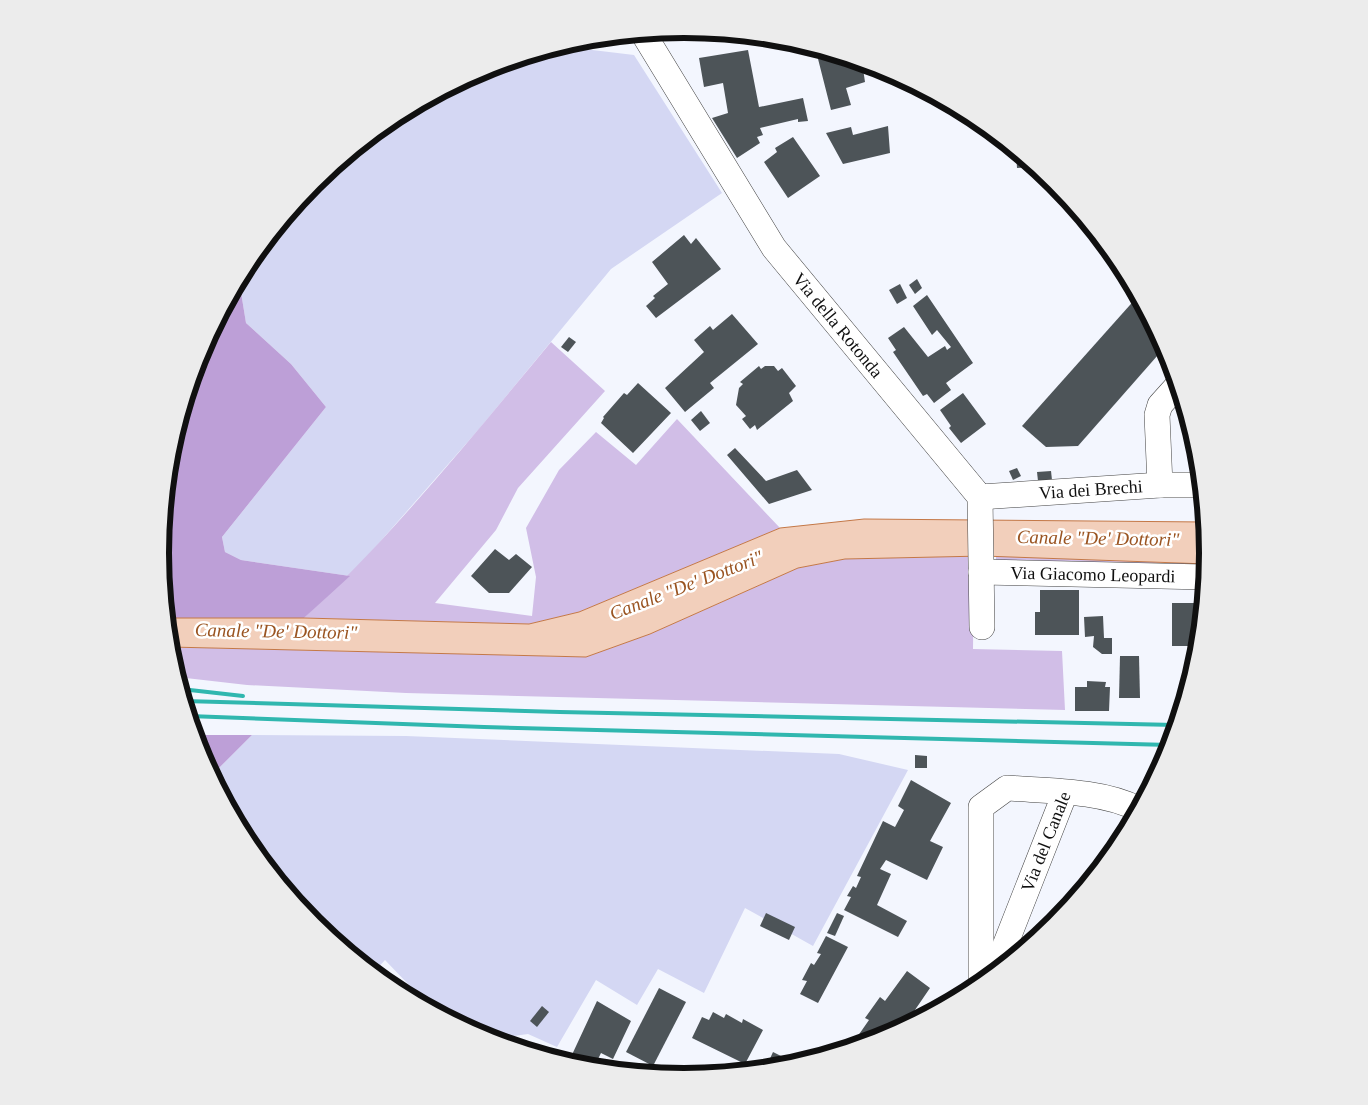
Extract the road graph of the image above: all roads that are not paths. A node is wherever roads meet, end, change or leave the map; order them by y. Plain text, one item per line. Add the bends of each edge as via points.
1 (648, 39) edge
2 (1173, 391) edge
3 (1160, 485) junction
4 (1195, 485) edge
5 (981, 509) junction
6 (982, 564) junction
7 (1198, 577) edge
8 (982, 627) dead end
9 (1065, 792) junction
10 (1132, 806) edge
11 (999, 960) edge
12 (981, 973) edge

1 - 5 street, Via della Rotonda via 774,248
2 - 3 street via 1160,405 1157,415
3 - 4 street, Via dei Brechi
3 - 5 street, Via dei Brechi
5 - 6 street
6 - 7 street, Via Giacomo Leopardi
6 - 8 street
9 - 10 street
9 - 11 street, Via del Canale
9 - 12 street, Via del Canale via 1007,788 981,807

